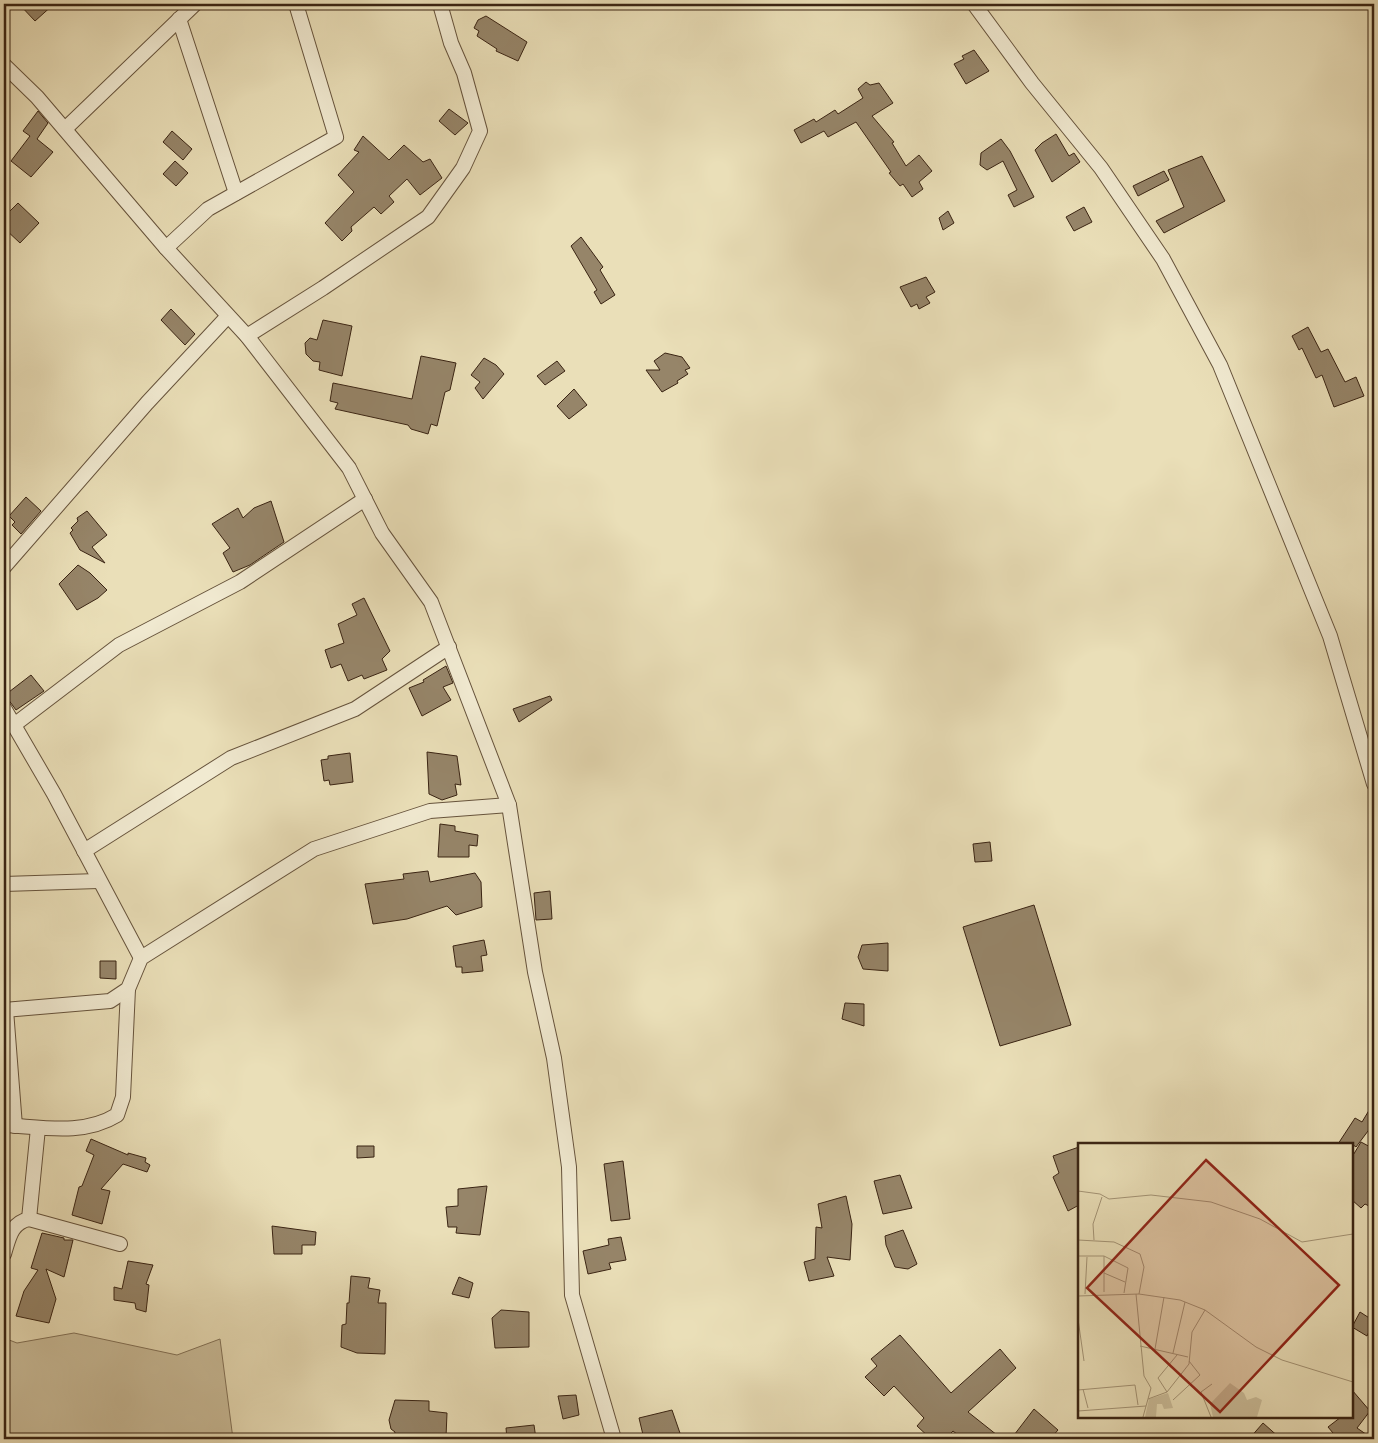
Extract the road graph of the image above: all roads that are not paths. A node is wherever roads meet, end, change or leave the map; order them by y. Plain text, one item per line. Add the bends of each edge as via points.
1 (195, 4) edge
2 (296, 4) edge
3 (440, 4) edge
4 (974, 4) edge
5 (179, 19) junction
6 (4, 65) edge
7 (65, 129) junction
8 (236, 193) junction
9 (166, 248) junction
10 (228, 316) junction
11 (247, 336) junction
12 (365, 500) junction
13 (4, 567) edge
14 (450, 647) junction
15 (4, 708) edge
16 (14, 726) junction
17 (1374, 784) edge
18 (509, 805) junction
19 (84, 851) junction
20 (98, 881) junction
21 (4, 884) edge
22 (141, 958) junction
23 (128, 989) junction
24 (5, 1010) edge
25 (10, 1125) edge
26 (38, 1128) junction
27 (29, 1219) junction
28 (120, 1244) dead end
29 (4, 1254) edge
30 (614, 1439) edge

1 - 5 street
2 - 8 street via 336,136
3 - 11 street via 480,131 463,168 428,217
4 - 17 street via 1111,183 1163,259 1220,365 1330,636
5 - 7 street
5 - 8 street
6 - 7 street
7 - 9 street
8 - 9 street via 208,209
9 - 10 street
10 - 11 street
10 - 13 street via 147,403
11 - 12 street via 349,468
12 - 14 street via 382,533 431,602
12 - 16 street via 240,582 119,645
14 - 18 street
14 - 19 street via 355,709 231,758
15 - 16 street
16 - 19 street
18 - 22 street via 430,811 314,849
18 - 30 street via 535,972 554,1058 568,1157 572,1295
19 - 20 street
20 - 21 street
20 - 22 street
22 - 23 street
23 - 24 street via 110,1001
23 - 26 street via 123,1096 117,1115 105,1123 84,1128
24 - 25 street
25 - 26 street
26 - 27 street
27 - 28 street
27 - 29 street via 22,1220 11,1232

